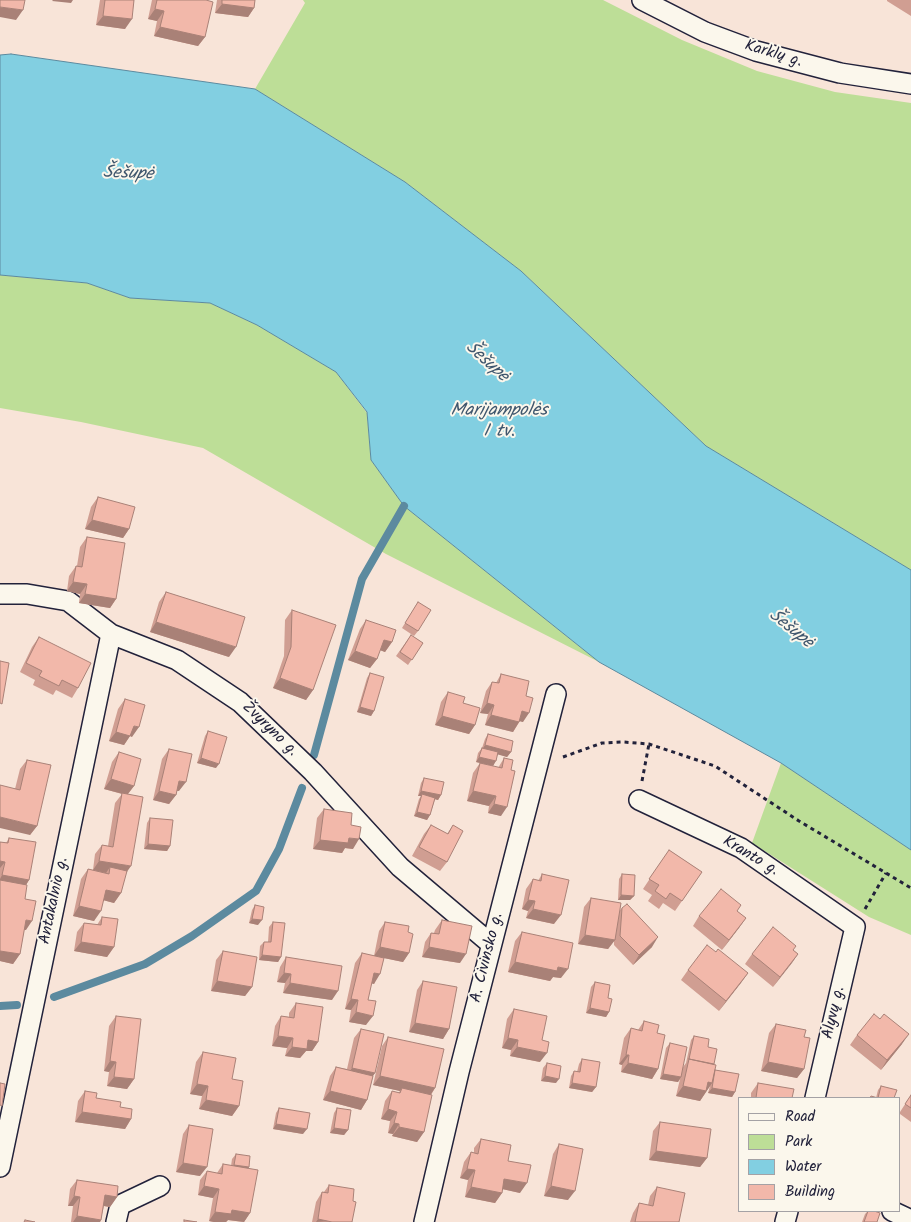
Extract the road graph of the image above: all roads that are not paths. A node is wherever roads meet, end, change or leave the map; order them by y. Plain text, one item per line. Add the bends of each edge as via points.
1 (642, 0) edge
2 (911, 84) edge
3 (0, 594) edge
4 (111, 634) junction
5 (556, 694) dead end
6 (639, 800) road end
7 (855, 927) joint
8 (491, 944) junction
9 (815, 1097) edge
10 (0, 1167) edge
11 (160, 1186) dead end
12 (894, 1212) edge
13 (911, 1220) edge
14 (116, 1222) edge
15 (424, 1222) edge

1 - 2 street, Karklų g. via 705,32 756,51 840,73
3 - 4 street, Žvyryno g. via 27,594 68,601
4 - 8 street, Žvyryno g. via 177,660 240,702 312,772 400,867
4 - 10 street, Antakalnio g.
5 - 8 street, A. Civinsko g.
6 - 7 street, Kranto g. via 741,848
7 - 9 street, Alyvų g.
8 - 15 street, A. Civinsko g.
11 - 14 street via 120,1205
12 - 13 street

